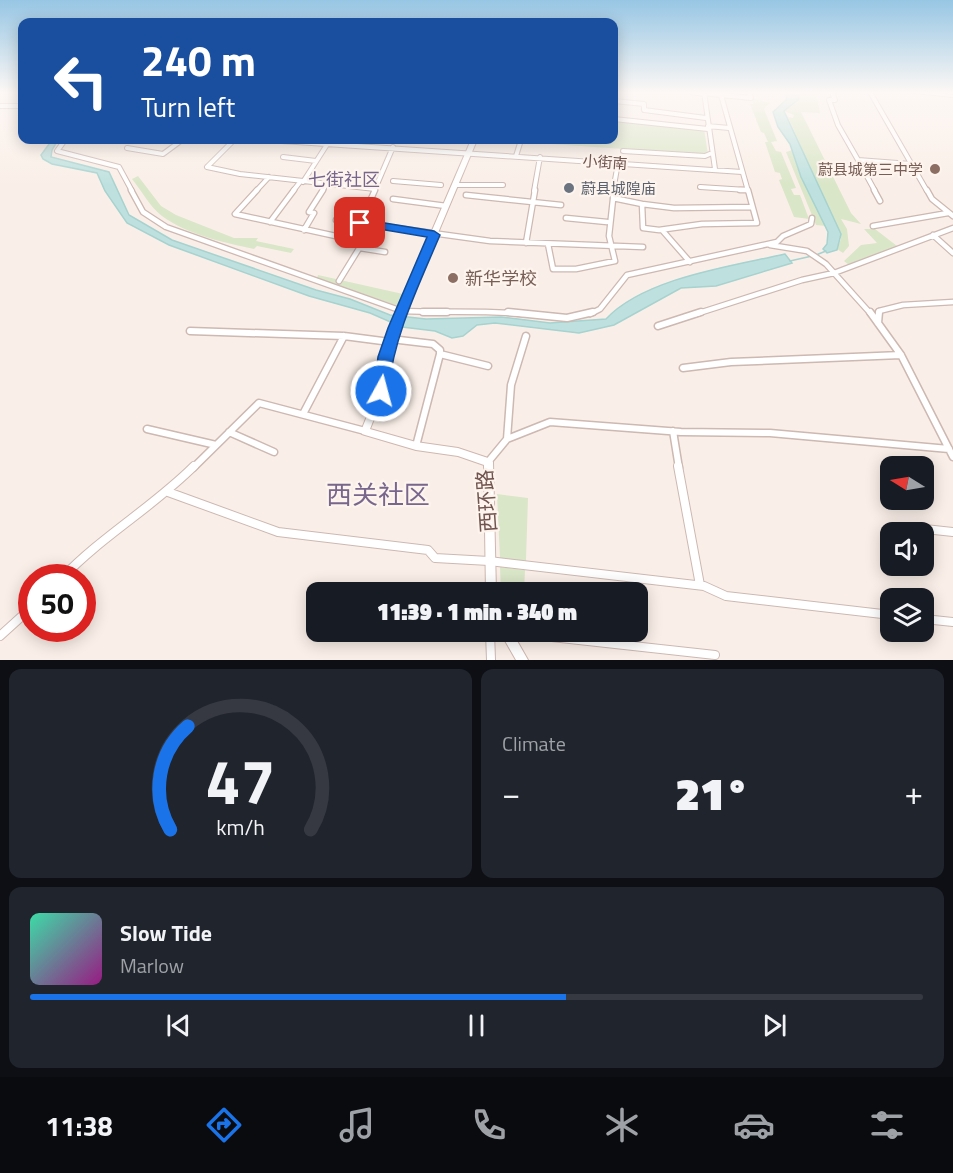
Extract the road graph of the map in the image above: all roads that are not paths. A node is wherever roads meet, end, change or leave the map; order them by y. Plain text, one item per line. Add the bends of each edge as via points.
1 (664, 123) edge
2 (707, 123) edge
3 (728, 123) edge
4 (837, 123) edge
5 (888, 123) edge
6 (708, 127) junction
7 (729, 128) junction
8 (62, 144) edge
9 (177, 144) edge
10 (230, 144) edge
11 (329, 144) edge
12 (356, 144) edge
13 (472, 144) edge
14 (520, 144) edge
15 (393, 147) junction
16 (127, 148) dead end
17 (623, 151) dead end
18 (468, 153) junction
19 (712, 153) junction
20 (516, 156) junction
21 (283, 157) dead end
22 (540, 158) junction
23 (858, 160) junction
24 (316, 161) junction
25 (618, 163) junction
26 (911, 164) junction
27 (715, 169) junction
28 (742, 172) junction
29 (269, 177) junction
30 (393, 181) dead end
31 (302, 182) junction
32 (441, 184) dead end
33 (326, 185) junction
34 (453, 185) junction
35 (502, 185) dead end
36 (700, 187) dead end
37 (375, 189) junction
38 (747, 190) junction
39 (466, 195) dead end
40 (613, 198) junction
41 (393, 199) dead end
42 (880, 201) dead end
43 (533, 203) junction
44 (642, 204) junction
45 (561, 205) dead end
46 (446, 206) junction
47 (752, 207) junction
48 (951, 214) edge
49 (566, 218) dead end
50 (812, 218) dead end
51 (336, 220) dead end
52 (270, 222) junction
53 (607, 222) junction
54 (360, 223) junction
55 (373, 225) junction
56 (873, 226) dead end
57 (953, 228) edge
58 (304, 230) junction
59 (662, 230) junction
60 (434, 235) junction
61 (933, 235) junction
62 (363, 242) junction
63 (526, 243) junction
64 (548, 244) junction
65 (765, 244) junction
66 (609, 246) junction
67 (643, 247) dead end
68 (360, 248) junction
69 (385, 252) dead end
70 (953, 253) edge
71 (690, 262) junction
72 (834, 273) junction
73 (339, 280) dead end
74 (953, 302) edge
75 (402, 311) junction
76 (878, 322) junction
77 (658, 326) dead end
78 (190, 331) dead end
79 (344, 336) junction
80 (526, 336) dead end
81 (390, 341) junction
82 (440, 354) junction
83 (901, 355) junction
84 (488, 366) dead end
85 (683, 368) dead end
86 (303, 414) junction
87 (147, 429) dead end
88 (365, 431) junction
89 (673, 431) junction
90 (230, 432) junction
91 (507, 439) junction
92 (216, 445) junction
93 (416, 446) junction
94 (274, 452) dead end
95 (952, 454) edge
96 (488, 462) junction
97 (168, 492) junction
98 (934, 530) edge
99 (953, 532) edge
100 (489, 561) junction
101 (75, 564) edge
102 (490, 582) edge
103 (700, 585) junction
104 (880, 614) edge
105 (934, 619) edge
106 (18, 620) edge
107 (953, 622) edge
108 (0, 636) edge
109 (490, 642) edge
110 (512, 642) edge
111 (597, 642) edge
112 (715, 655) dead end
113 (491, 660) edge
114 (522, 660) edge

1 - 6 street
2 - 6 street
3 - 7 street
4 - 23 street
5 - 26 street
6 - 7 street
6 - 19 street
7 - 28 street
8 - 75 street via 57,151 61,154 119,166 144,212 166,227
9 - 16 street via 163,154
10 - 29 street via 207,167
11 - 24 street
12 - 15 street, 小街南
13 - 18 main road
14 - 20 street
15 - 18 street, 小街南
15 - 37 street
17 - 19 street via 705,156
18 - 20 street, 小街南
18 - 34 main road
19 - 27 street
20 - 22 street, 小街南
21 - 24 street
22 - 25 street, 小街南
22 - 43 street
23 - 26 street
23 - 42 street
24 - 31 street
25 - 27 street, 小街南
25 - 40 street
26 - 48 street via 932,199
27 - 28 street, 小街南
28 - 38 street
29 - 31 street
29 - 52 street via 235,214
30 - 32 street
31 - 33 street
31 - 52 street
33 - 37 street
33 - 58 street via 309,212 314,213
34 - 35 street
34 - 46 main road
36 - 38 street
37 - 54 street
38 - 47 street
39 - 43 street
40 - 44 street
40 - 53 street
41 - 46 street
43 - 45 street
43 - 63 street
44 - 47 street via 674,208
44 - 59 street via 643,228
46 - 60 main road
47 - 59 street via 757,223 702,224
48 - 56 street
49 - 53 street
50 - 65 street via 811,224
51 - 54 street
52 - 58 street
53 - 66 street
54 - 55 street
55 - 60 street
55 - 62 street
57 - 61 street
58 - 62 street
59 - 71 street
60 - 63 street
60 - 75 main road
61 - 70 street
61 - 72 street
62 - 68 street
63 - 64 street
64 - 66 street
64 - 66 street via 553,269 615,261
65 - 71 street
65 - 72 street via 807,251
66 - 67 street
68 - 69 street
68 - 73 street
71 - 75 street via 627,275 600,309 586,315 567,318 484,310
72 - 76 street
72 - 77 street via 802,279
74 - 76 street via 903,305 879,311
75 - 81 main road
76 - 83 street
78 - 79 street
79 - 81 street
79 - 86 street
80 - 91 street via 511,385
81 - 82 street via 433,344
81 - 88 main road via 383,386
82 - 84 street
82 - 93 street
83 - 85 street via 731,362
83 - 95 street
86 - 88 street
86 - 90 street via 259,402
87 - 92 street
88 - 93 main road, 西环路
89 - 91 street via 550,422
89 - 95 street via 770,432
89 - 103 street
90 - 92 street
90 - 94 street
91 - 96 street
92 - 97 street
93 - 96 main road, 西环路 via 458,452
96 - 100 main road, 西环路
97 - 100 street via 278,532 428,550 435,558
97 - 101 street
98 - 99 street
100 - 102 main road, 西环路
100 - 103 street
103 - 104 street via 726,596
105 - 107 street
106 - 108 street
109 - 113 street
110 - 114 main road
111 - 112 street

